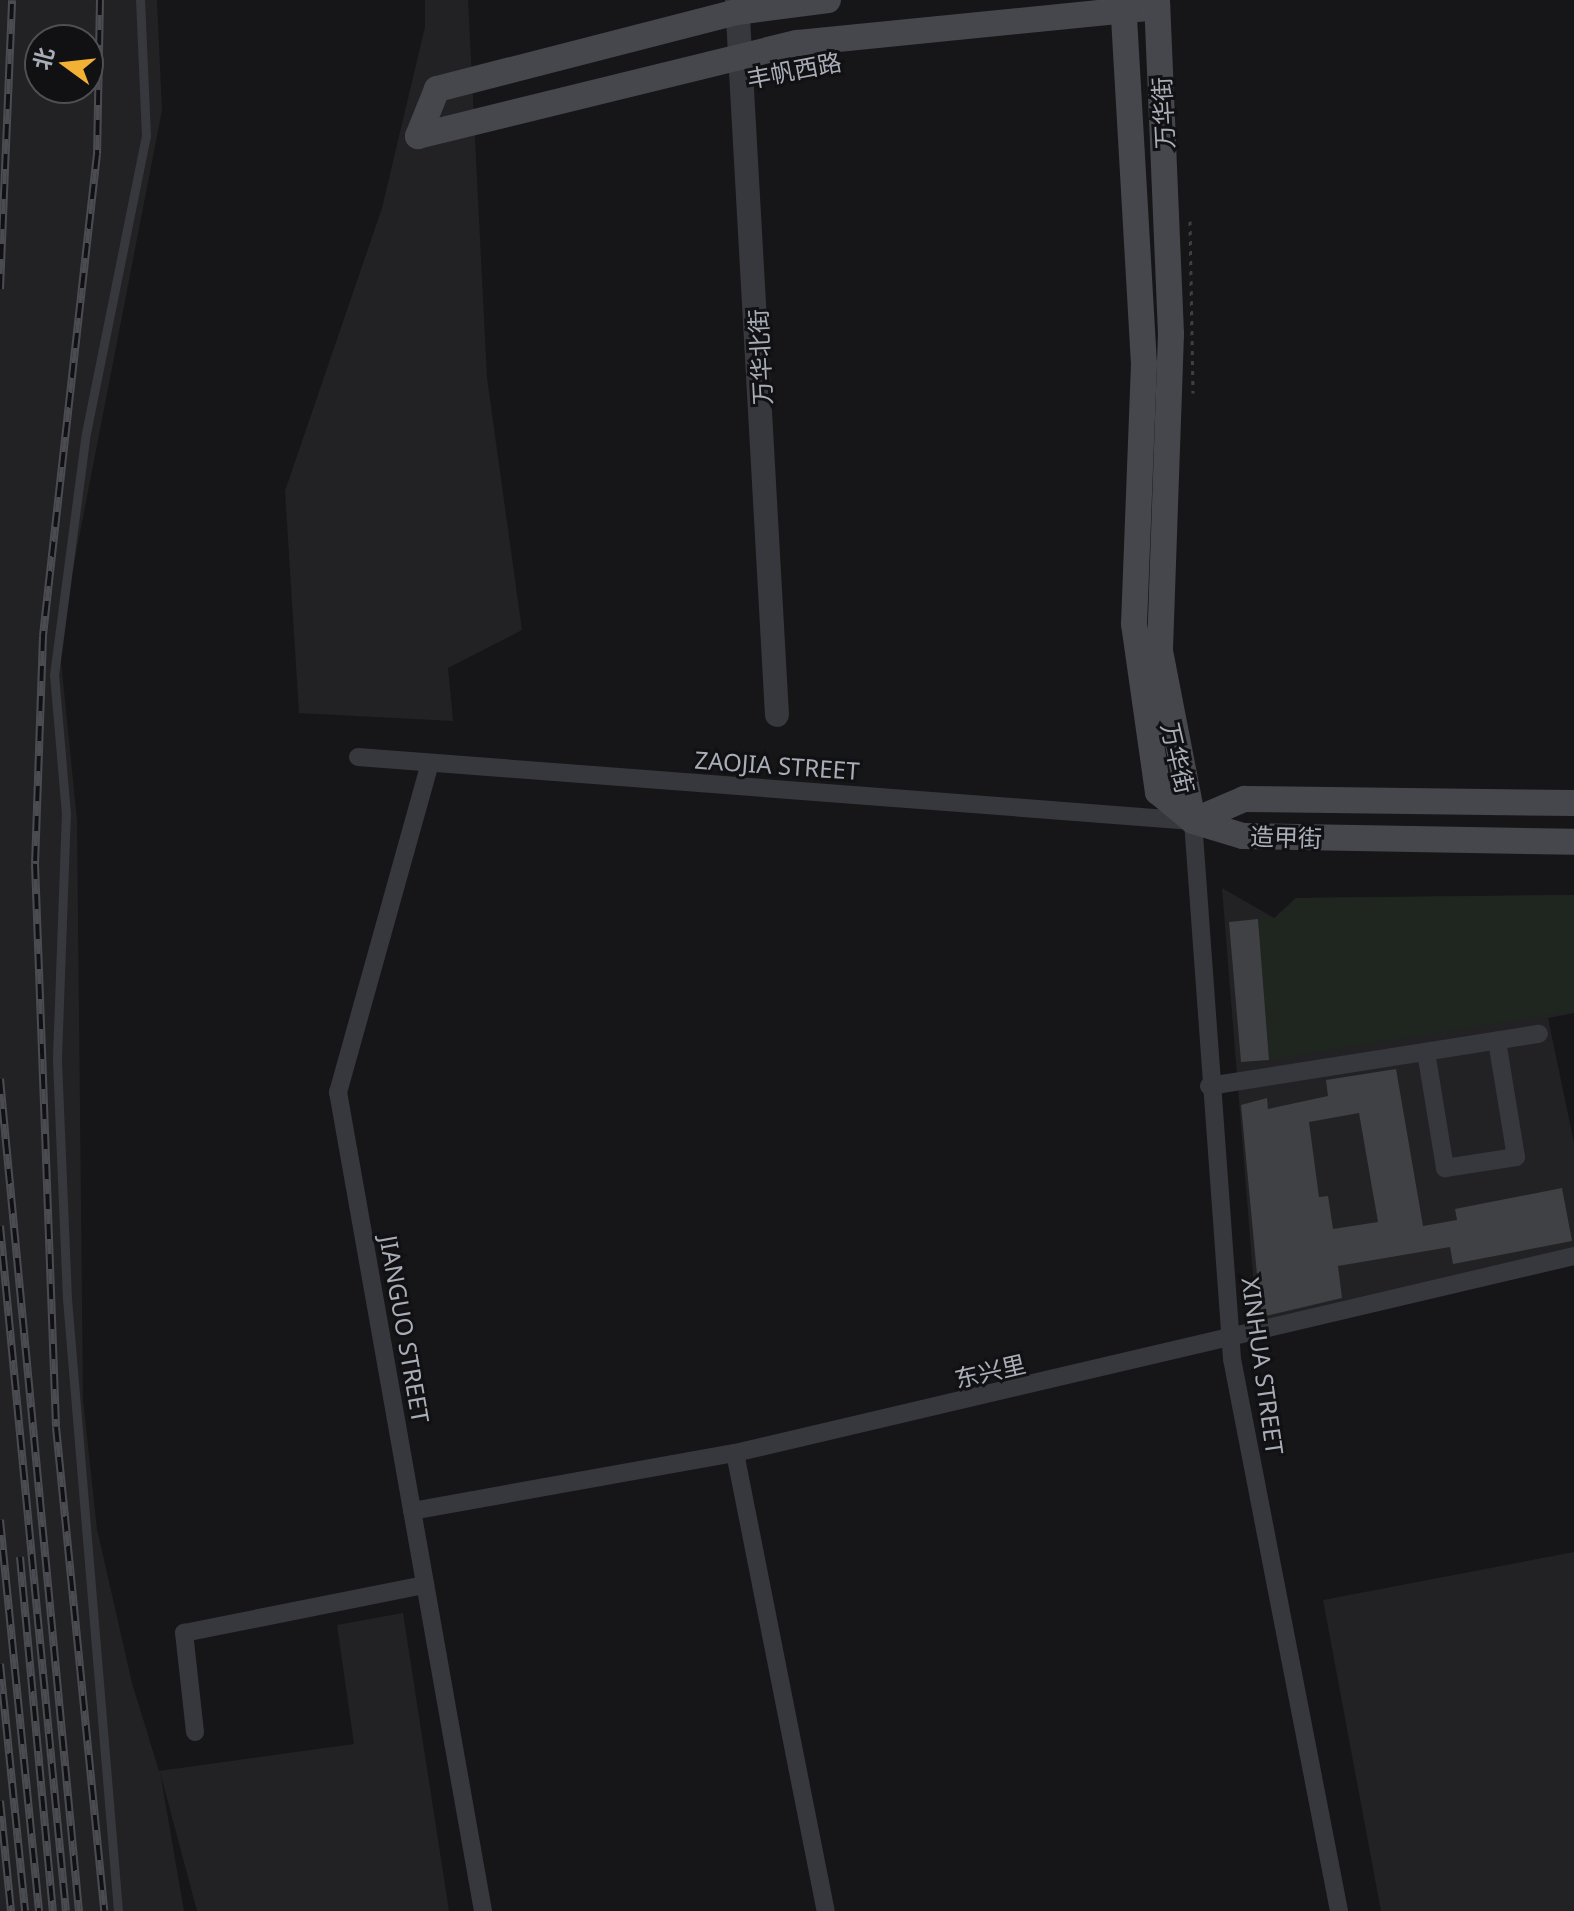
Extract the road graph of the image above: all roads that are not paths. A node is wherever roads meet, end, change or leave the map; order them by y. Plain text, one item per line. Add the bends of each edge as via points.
1 (140, 0) edge
2 (828, 0) edge
3 (1157, 3) edge
4 (1124, 5) edge
5 (737, 6) edge
6 (740, 54) junction
7 (777, 715) dead end
8 (358, 757) dead end
9 (430, 763) junction
10 (1574, 803) edge
11 (1193, 821) junction
12 (1574, 842) edge
13 (1539, 1034) dead end
14 (1497, 1041) junction
15 (1426, 1052) junction
16 (1209, 1086) junction
17 (1574, 1256) edge
18 (1230, 1342) junction
19 (735, 1453) junction
20 (412, 1511) junction
21 (425, 1585) junction
22 (195, 1732) dead end
23 (118, 1911) edge
24 (483, 1911) edge
25 (826, 1911) edge
26 (1339, 1911) edge

1 - 23 lane via 146,136 86,433 54,675 66,814 57,1057 67,1299
2 - 5 main road, 丰帆西路
3 - 4 main road, 丰帆西路
3 - 11 main road, 万华街 via 1171,334 1160,651
4 - 6 main road, 丰帆西路 via 890,29
4 - 11 main road, 万华街 via 1144,364 1137,671 1158,792
5 - 6 street, 万华北街
5 - 6 main road, 丰帆西路 via 437,89 418,136
6 - 7 street, 万华北街
8 - 9 street, ZAOJIA STREET
9 - 11 street, ZAOJIA STREET
9 - 20 street, JIANGUO STREET via 338,1092
10 - 11 main road, 造甲街 via 1244,799
11 - 12 main road, 造甲街 via 1243,836
11 - 16 street, XINHUA STREET
13 - 14 street
14 - 15 street
14 - 15 street via 1516,1157 1445,1168
15 - 16 street
16 - 18 street, XINHUA STREET
17 - 18 street, 东兴里
18 - 19 street, 东兴里
18 - 26 street, XINHUA STREET
19 - 20 street, 东兴里
19 - 25 street
20 - 21 street, JIANGUO STREET
21 - 22 street via 184,1633
21 - 24 street, JIANGUO STREET

